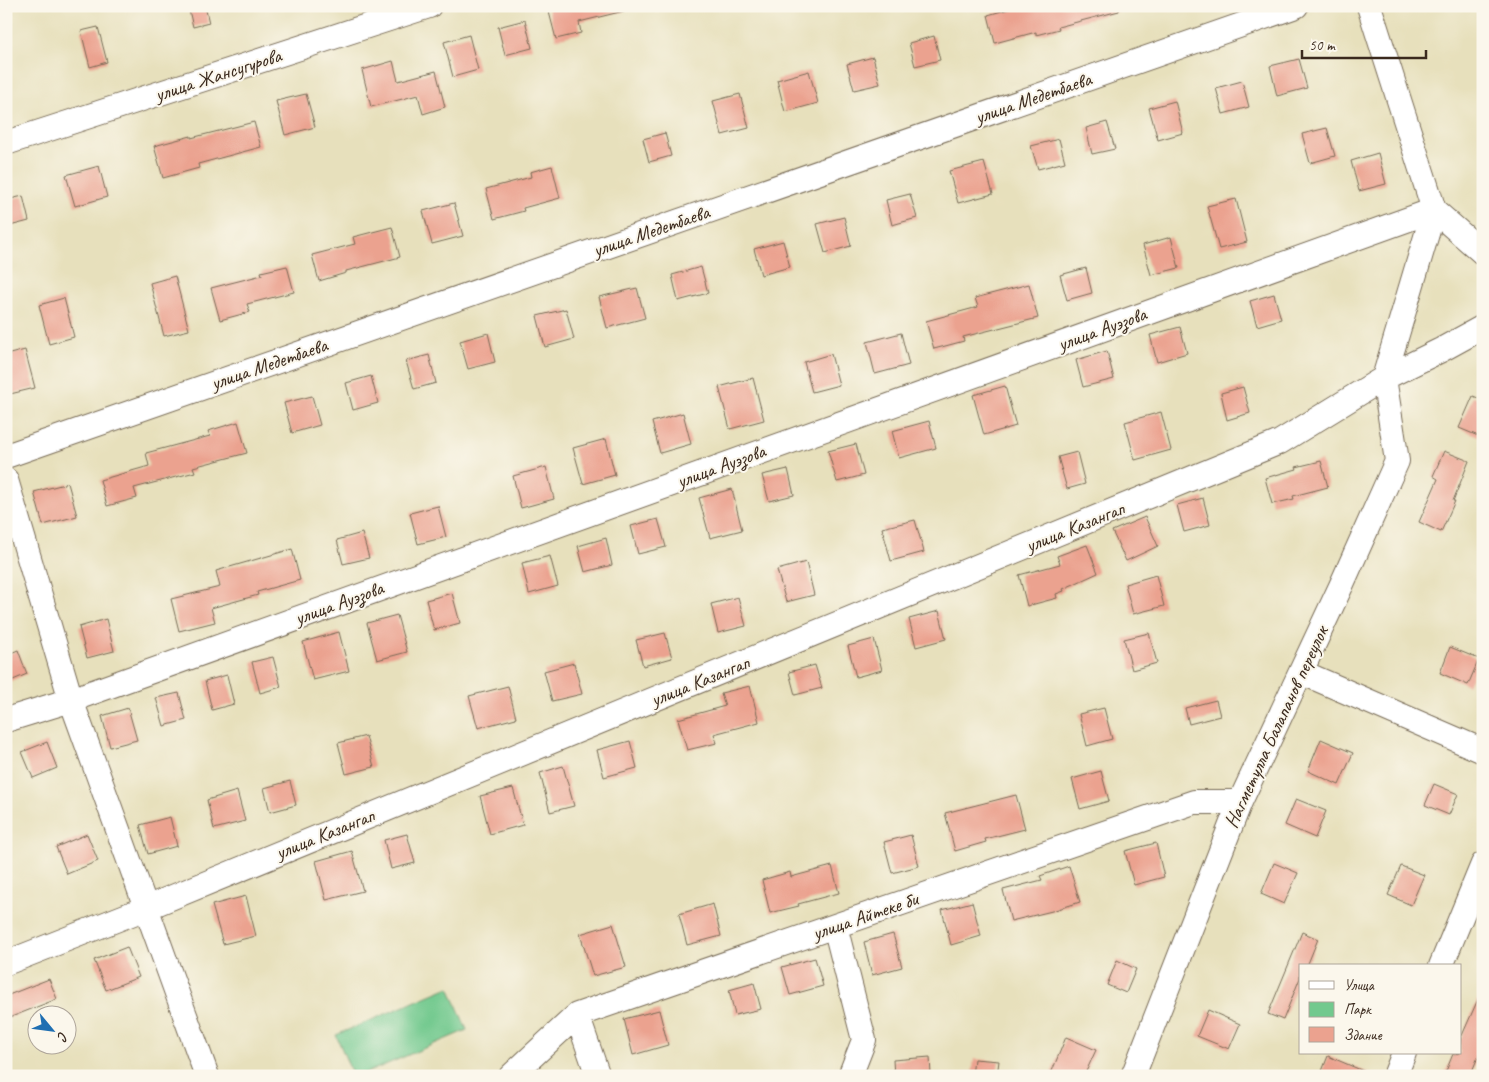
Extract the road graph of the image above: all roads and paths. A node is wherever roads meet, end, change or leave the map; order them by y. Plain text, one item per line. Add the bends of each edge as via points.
1 (429, 6) edge
2 (1296, 6) edge
3 (1369, 6) edge
4 (6, 143) edge
5 (1434, 210) junction
6 (1483, 253) edge
7 (1483, 327) edge
8 (1384, 378) junction
9 (6, 456) edge
10 (6, 480) edge
11 (1301, 672) junction
12 (71, 700) junction
13 (6, 720) edge
14 (1483, 751) edge
15 (1240, 802) junction
16 (1483, 864) edge
17 (146, 908) junction
18 (835, 926) junction
19 (6, 963) edge
20 (1442, 964) edge
21 (577, 1015) junction
22 (1404, 1054) edge
23 (208, 1076) edge
24 (511, 1076) edge
25 (598, 1076) edge
26 (850, 1076) edge
27 (1133, 1076) edge
28 (1395, 1076) edge

1 - 4 street, улица Жансугурова
2 - 9 street, улица Медетбаева
3 - 5 street
5 - 6 street
5 - 8 street
5 - 12 street, улица Ауэзова
7 - 8 street, улица Казангап
8 - 11 street, Нагметулла Балапанов переулок via 1397,460
8 - 17 street, улица Казангап via 1280,442
10 - 12 street
11 - 14 street
11 - 15 street, Нагметулла Балапанов переулок
12 - 13 street, улица Ауэзова
12 - 17 street
15 - 18 street, улица Айтеке би via 1194,802
15 - 27 street, Нагметулла Балапанов переулок
16 - 20 street
17 - 19 street, улица Казангап
17 - 23 street
18 - 21 street, улица Айтеке би
18 - 26 street via 864,1040
21 - 24 street, улица Айтеке би
21 - 25 street
22 - 28 street

